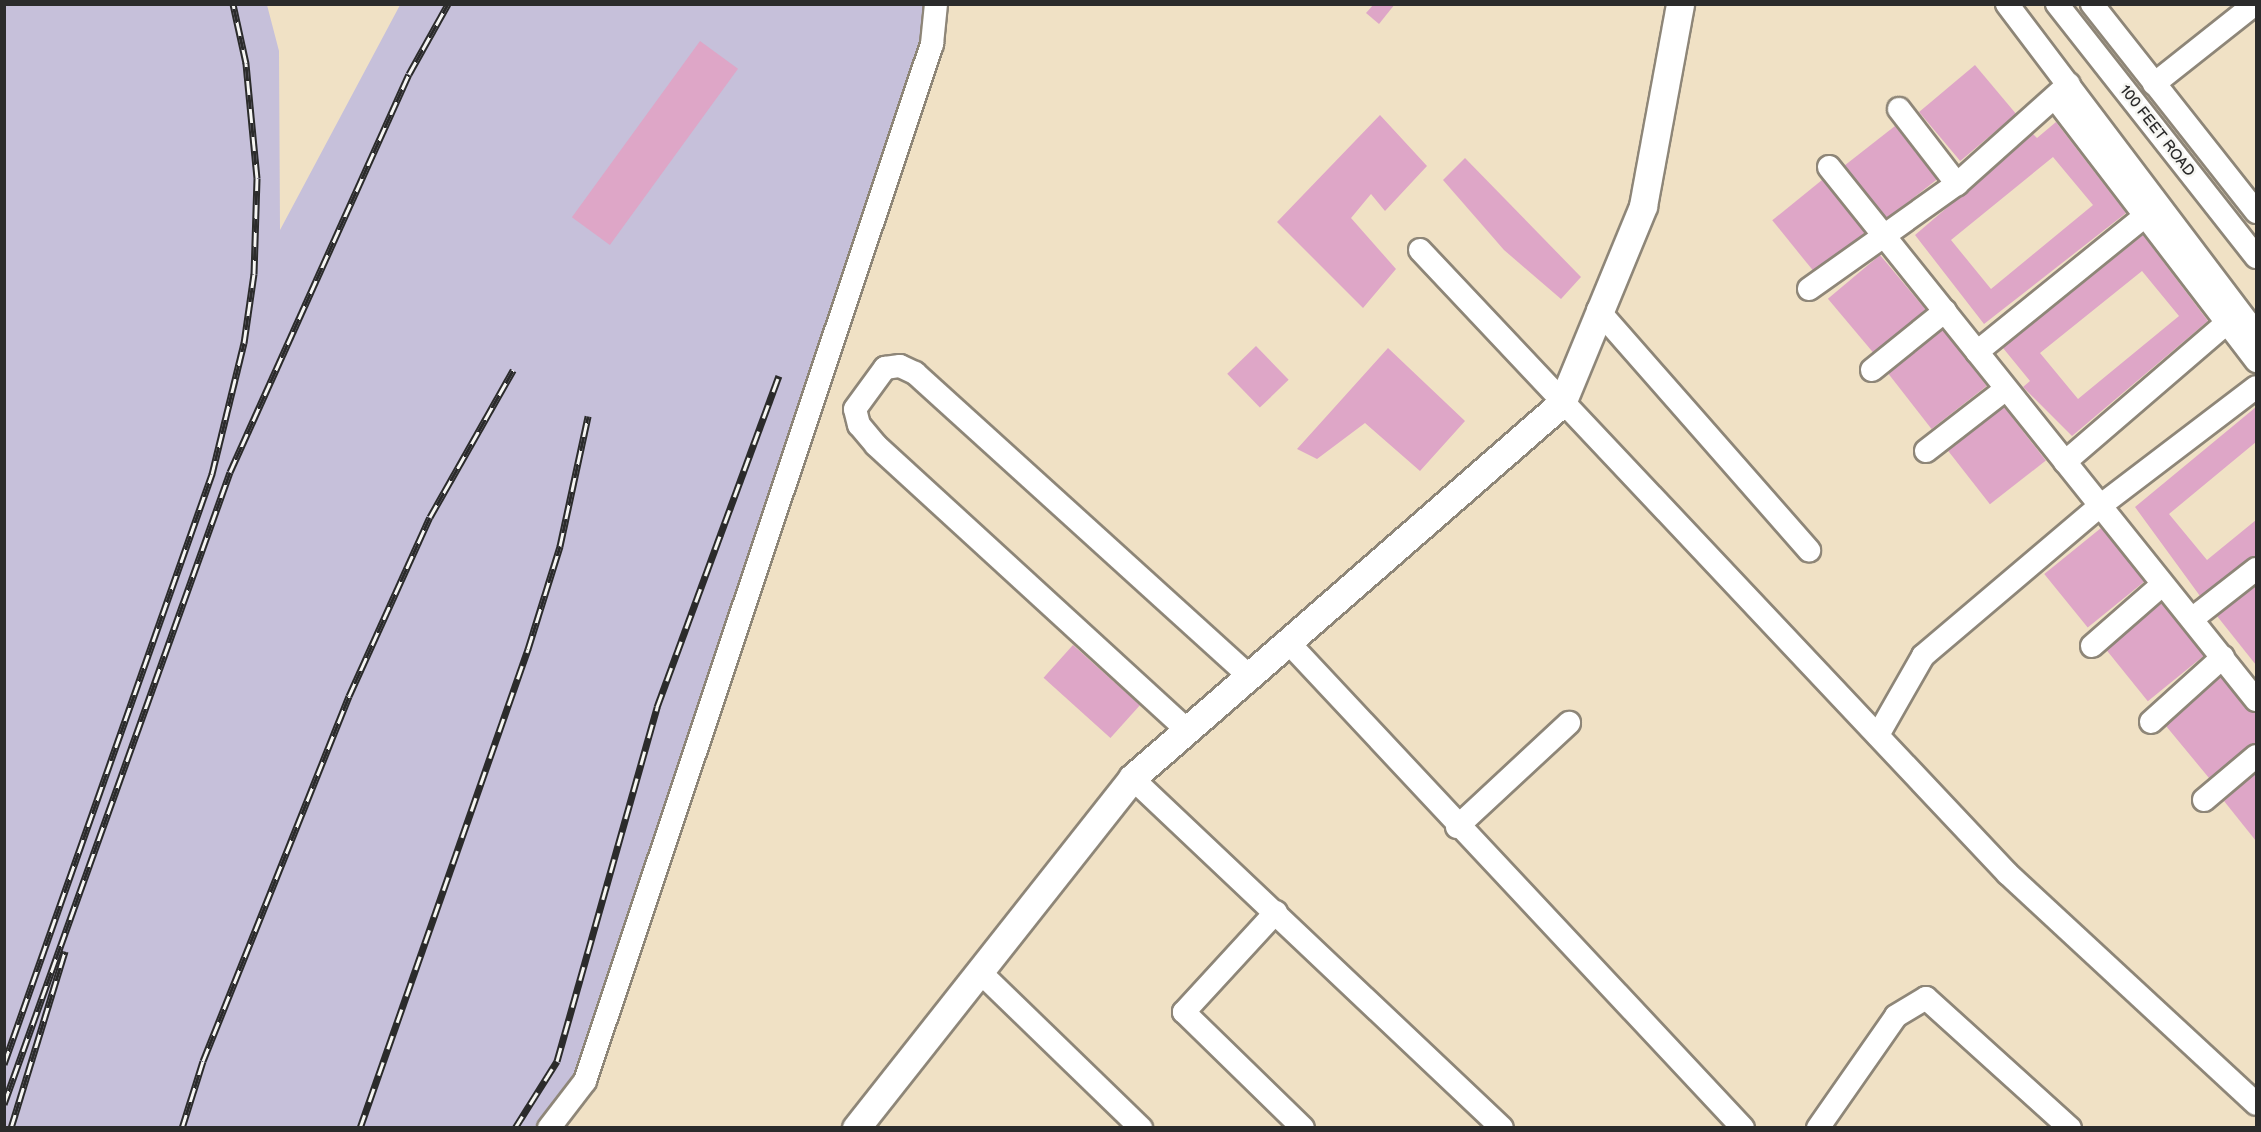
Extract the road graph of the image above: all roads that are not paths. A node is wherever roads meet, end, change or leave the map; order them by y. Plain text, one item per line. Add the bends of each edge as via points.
1 (936, 4) edge
2 (1680, 4) edge
3 (2007, 4) edge
4 (2057, 4) edge
5 (2092, 4) edge
6 (2256, 4) edge
7 (2154, 84) junction
8 (2063, 92) junction
9 (1899, 109) dead end
10 (1829, 167) dead end
11 (1957, 184) junction
12 (2252, 198) edge
13 (2154, 210) junction
14 (2222, 213) junction
15 (1886, 236) junction
16 (1419, 250) dead end
17 (2256, 257) edge
18 (1809, 289) dead end
19 (1598, 310) junction
20 (1946, 311) junction
21 (2235, 318) junction
22 (2256, 333) edge
23 (1977, 352) junction
24 (2256, 361) edge
25 (1872, 370) dead end
26 (2256, 387) edge
27 (2006, 389) junction
28 (1562, 404) junction
29 (1926, 452) dead end
30 (2065, 462) junction
31 (2100, 506) junction
32 (1809, 550) dead end
33 (2256, 569) edge
34 (2163, 585) junction
35 (2192, 619) junction
36 (1288, 642) junction
37 (2092, 646) dead end
38 (2223, 657) junction
39 (1249, 676) junction
40 (2256, 700) edge
41 (2151, 722) dead end
42 (1569, 723) dead end
43 (1188, 730) junction
44 (1878, 735) junction
45 (2256, 756) edge
46 (1132, 778) junction
47 (2204, 800) dead end
48 (1457, 827) junction
49 (1276, 912) junction
50 (981, 973) junction
51 (2256, 1104) edge
52 (1488, 1123) edge
53 (549, 1128) edge
54 (856, 1128) edge
55 (1141, 1128) edge
56 (1303, 1128) edge
57 (1743, 1128) edge
58 (1818, 1128) edge
59 (2070, 1128) edge

1 - 53 street via 932,44 585,1081
2 - 19 street via 1643,206
3 - 8 street
4 - 14 street, 100 FEET ROAD
5 - 7 street
6 - 7 street
7 - 12 street
8 - 11 street
8 - 13 street
9 - 11 street
10 - 15 street
11 - 15 street
12 - 14 street
13 - 21 street
13 - 23 street
14 - 17 street, 100 FEET ROAD
15 - 18 street
15 - 20 street
16 - 28 street
19 - 28 street
19 - 32 street
20 - 23 street
20 - 25 street
21 - 22 street
21 - 24 street
21 - 30 street
23 - 27 street
26 - 31 street
27 - 29 street
27 - 30 street
28 - 36 street
28 - 44 street
30 - 31 street
31 - 34 street
31 - 44 street via 1923,656
33 - 35 street
34 - 35 street
34 - 37 street
35 - 38 street
36 - 39 street
36 - 48 street
38 - 40 street
38 - 41 street
39 - 43 street
39 - 43 street via 915,373 900,366 885,368 855,409 859,425 876,445
42 - 48 street
43 - 46 street
44 - 51 street via 2008,874
45 - 47 street
46 - 49 street
46 - 50 street
48 - 57 street
49 - 52 street
49 - 56 street via 1184,1012
50 - 54 street
50 - 55 street
58 - 59 street via 1896,1016 1926,998

